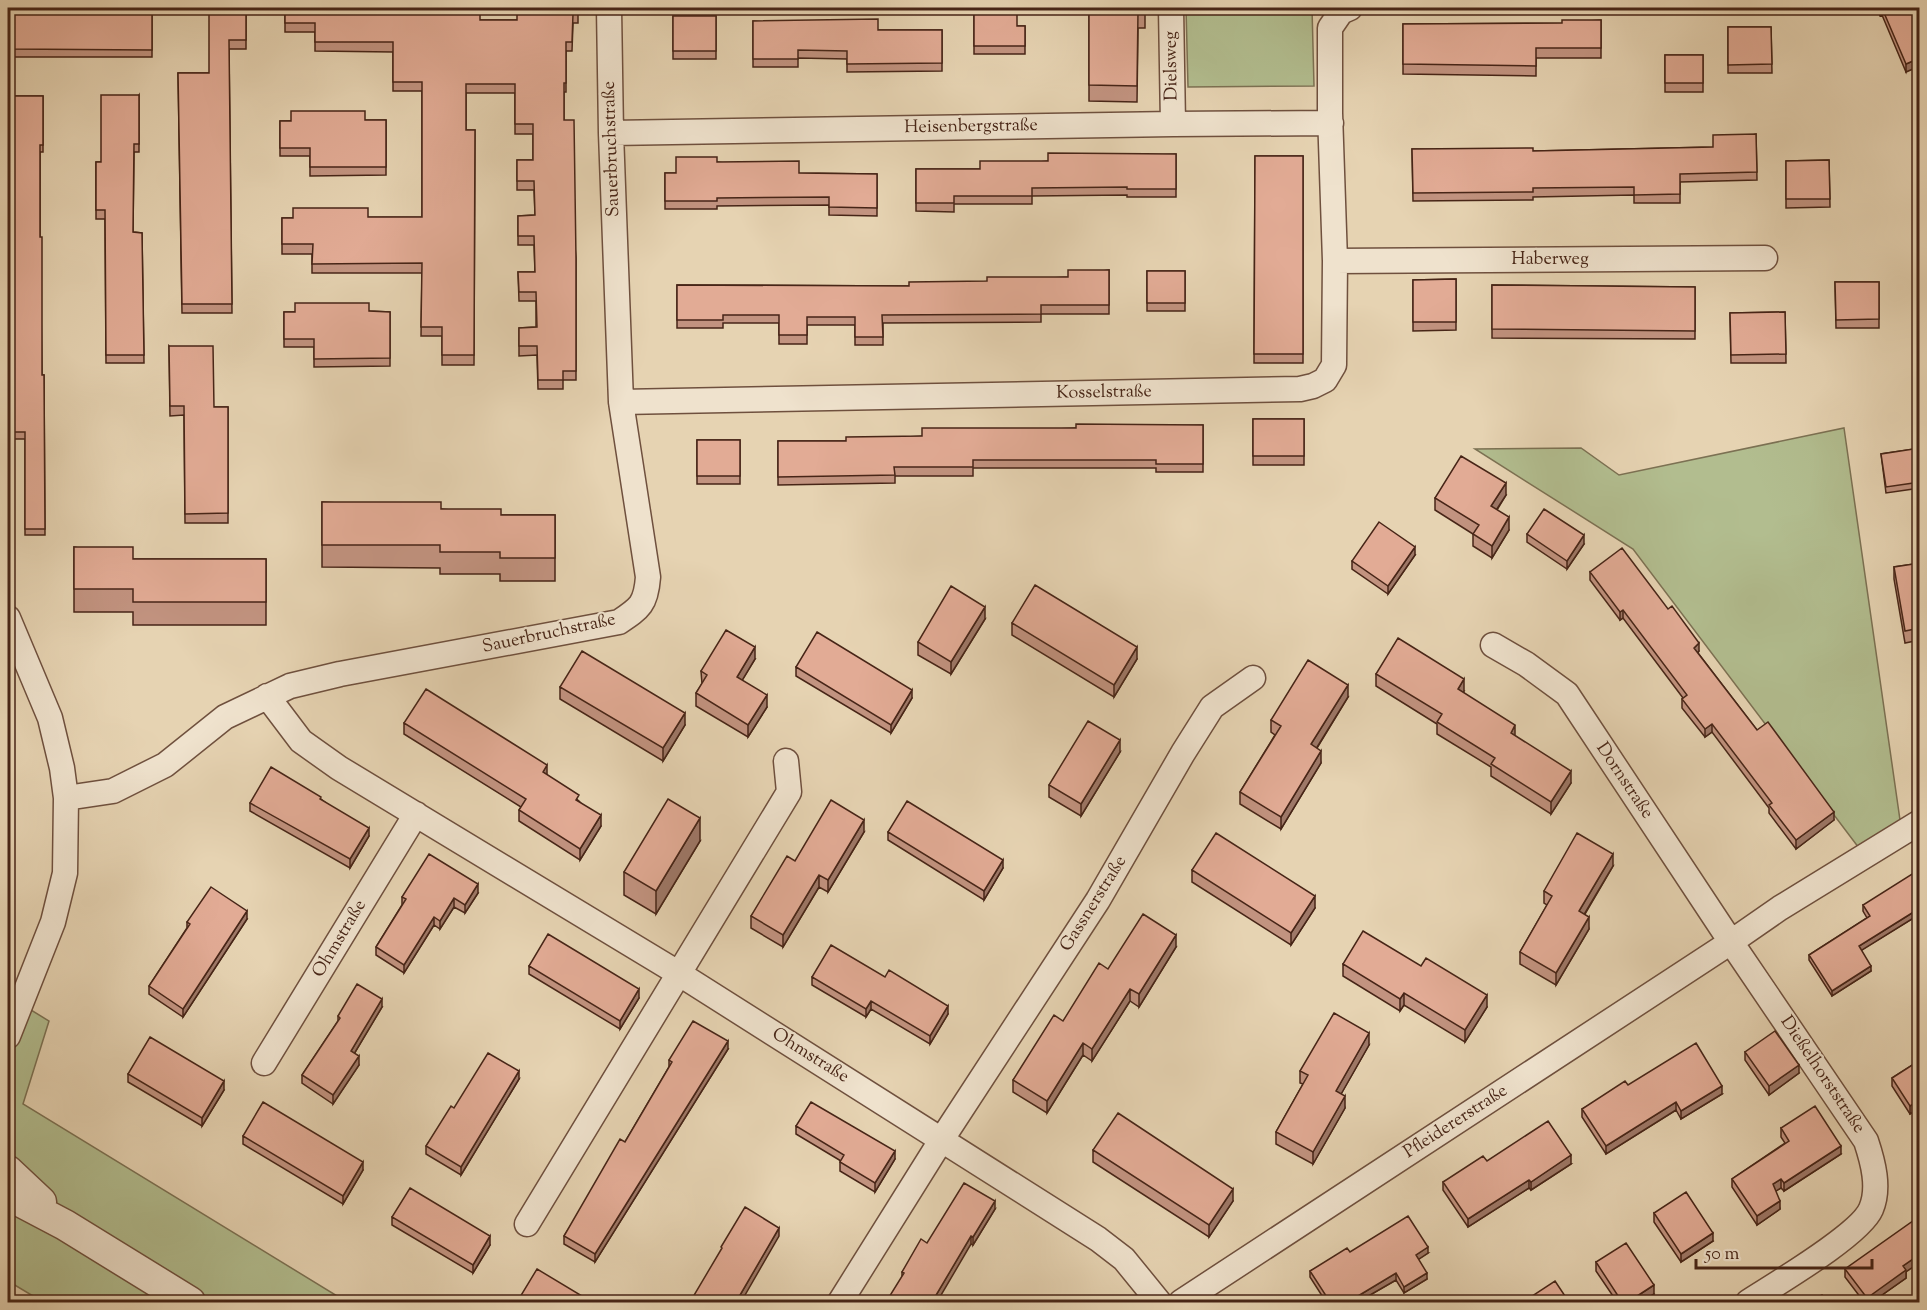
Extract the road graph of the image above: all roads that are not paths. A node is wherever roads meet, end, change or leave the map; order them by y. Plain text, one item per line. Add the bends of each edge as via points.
1 (609, 8) edge
2 (1171, 8) edge
3 (1350, 8) edge
4 (1330, 123) junction
5 (1173, 124) junction
6 (611, 133) junction
7 (1765, 258) dead end
8 (1335, 261) junction
9 (621, 402) junction
10 (8, 618) edge
11 (1493, 645) dead end
12 (1253, 678) dead end
13 (267, 696) junction
14 (786, 761) dead end
15 (66, 798) junction
16 (416, 814) junction
17 (1920, 822) edge
18 (1731, 942) junction
19 (678, 973) junction
20 (8, 1036) edge
21 (264, 1064) dead end
22 (942, 1139) junction
23 (8, 1171) edge
24 (8, 1195) edge
25 (526, 1224) dead end
26 (65, 1225) junction
27 (190, 1302) edge
28 (840, 1302) edge
29 (1159, 1302) edge
30 (1181, 1302) edge
31 (1748, 1302) edge

1 - 6 street, Sauerbruchstraße
2 - 5 street, Dielsweg
3 - 4 street, Kosselstraße via 1341,12 1330,28
4 - 5 street, Heisenbergstraße
4 - 8 street, Kosselstraße
5 - 6 street, Heisenbergstraße
6 - 9 street, Sauerbruchstraße
7 - 8 street, Haberweg
8 - 9 street, Kosselstraße via 1334,364 1325,381 1300,389
9 - 13 street, Sauerbruchstraße via 648,577 647,595 636,610 619,622 340,674
10 - 15 street via 50,718
11 - 18 street, Dornstraße via 1567,694
12 - 22 street, Gassnerstraße via 1212,707 1098,900
13 - 15 street, Sauerbruchstraße via 225,717 165,765 113,791
13 - 16 street, Ohmstraße via 301,741
14 - 19 street via 789,792
15 - 20 street via 65,873 58,903
16 - 19 street, Ohmstraße
16 - 21 street, Ohmstraße
17 - 18 street, Pfleidererstraße
18 - 30 street, Pfleidererstraße
18 - 31 street, Dießelhorststraße via 1866,1141 1874,1165 1875,1185 1872,1208 1862,1223
19 - 22 street, Ohmstraße
19 - 25 street
22 - 28 street
22 - 29 street, Ohmstraße via 1098,1239 1124,1259
23 - 26 street
24 - 26 street
26 - 27 street

